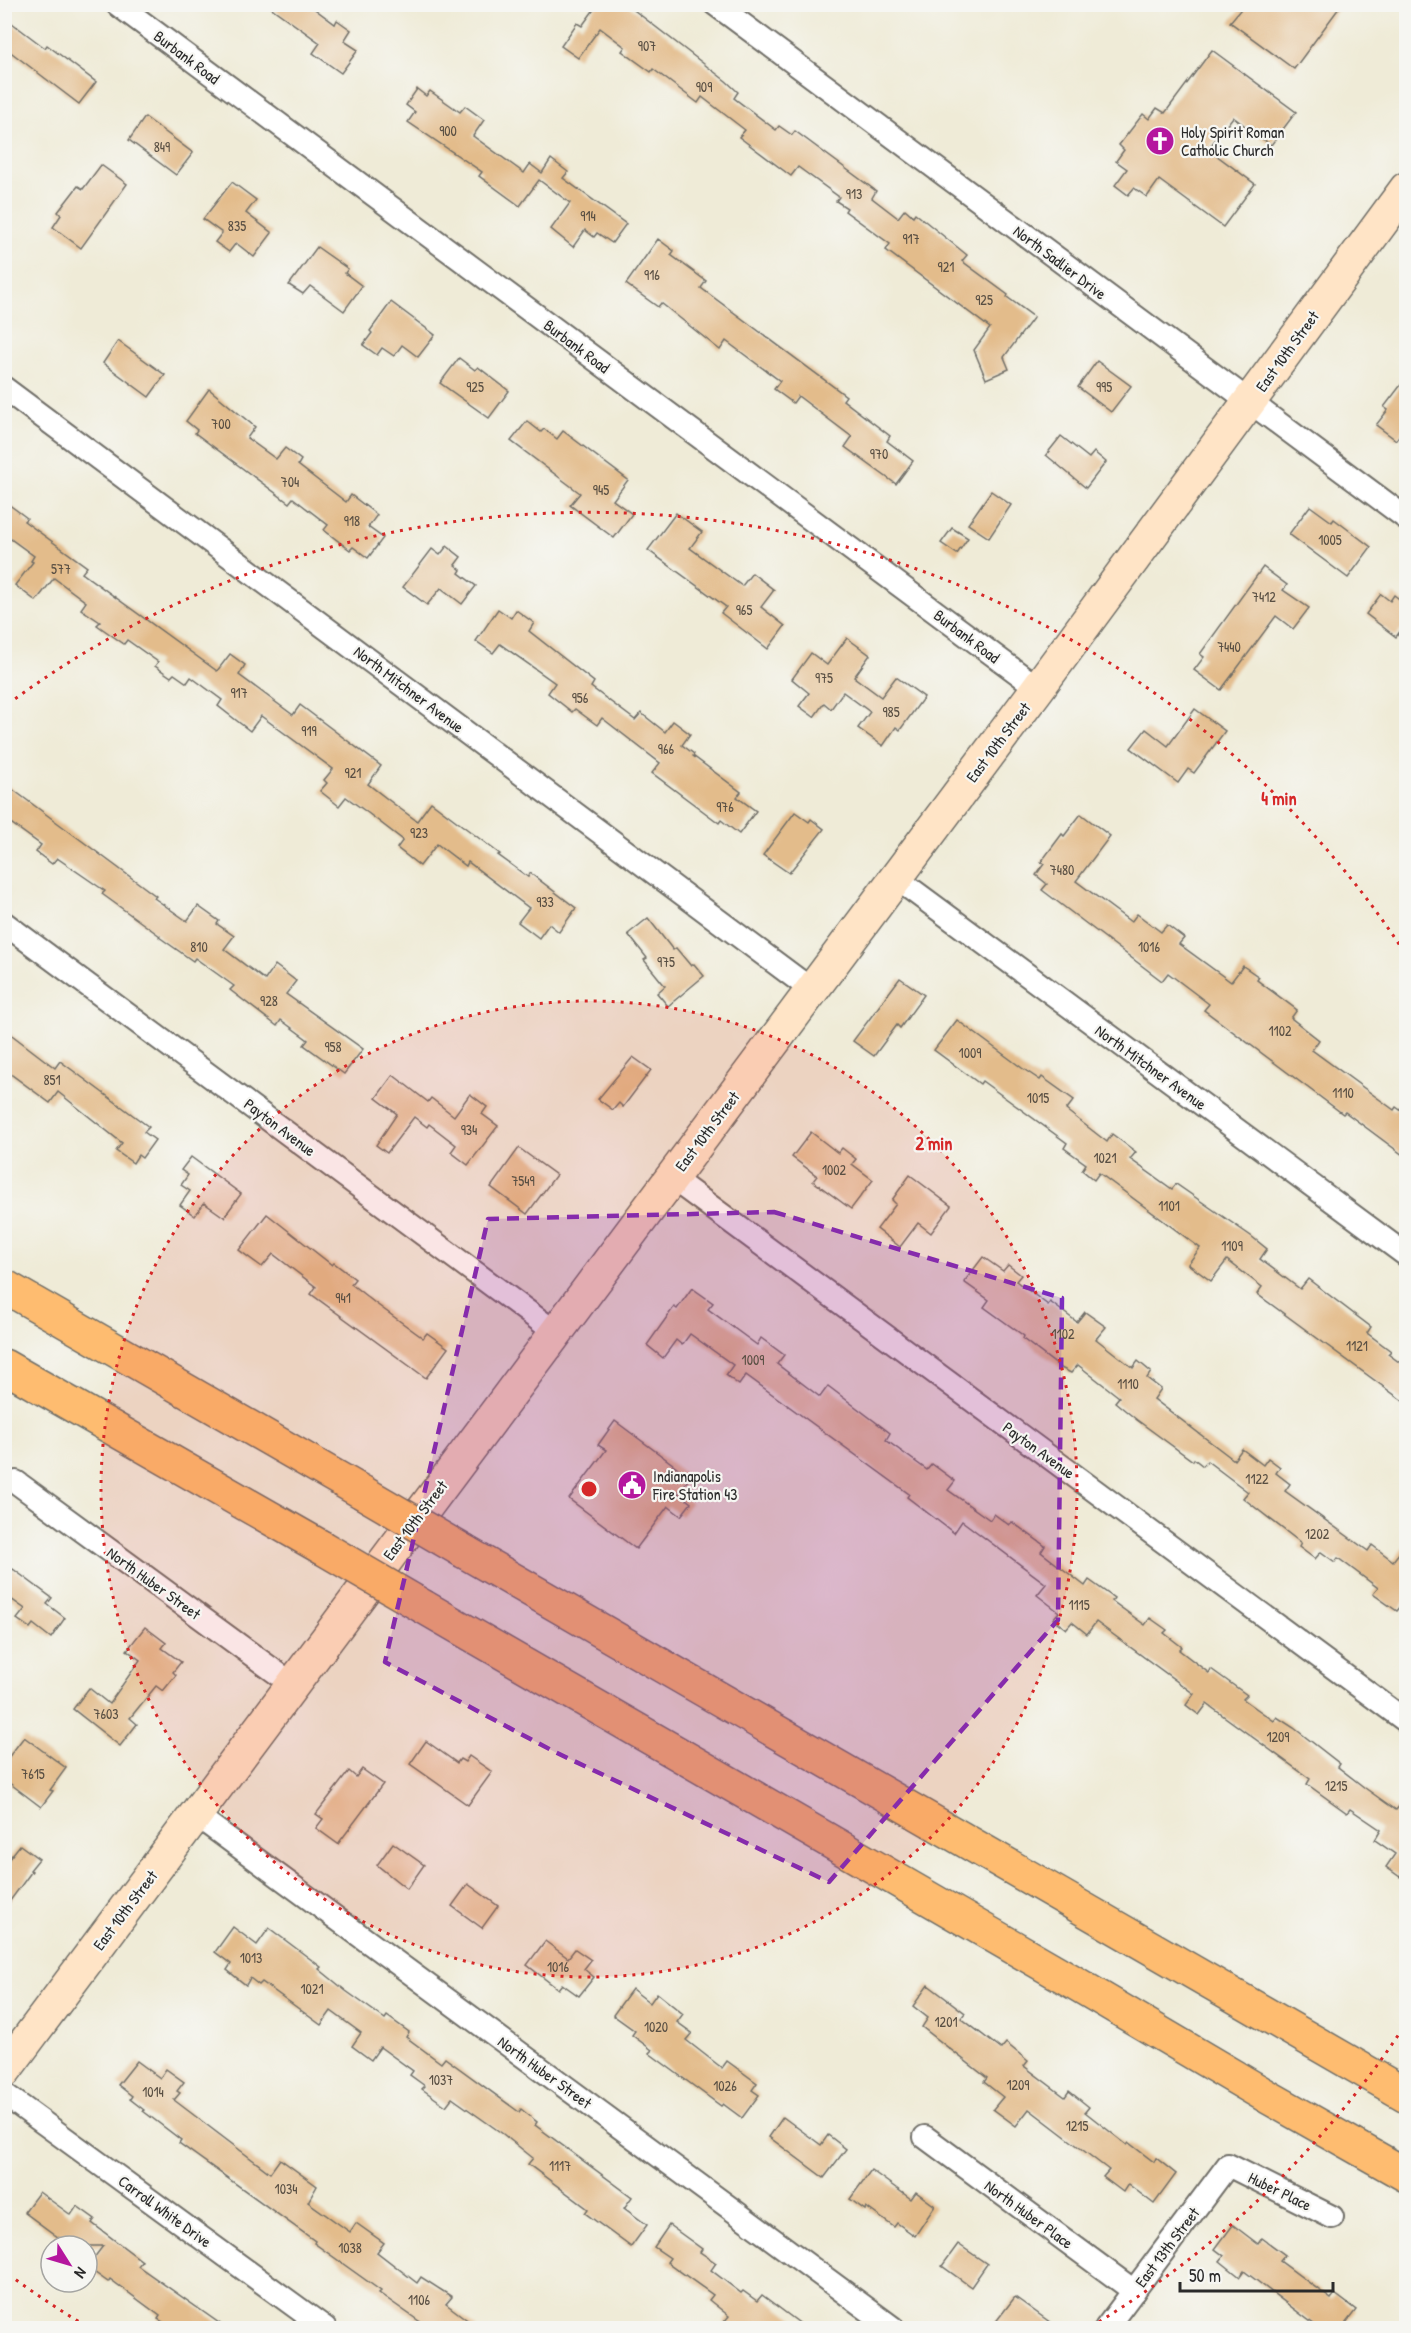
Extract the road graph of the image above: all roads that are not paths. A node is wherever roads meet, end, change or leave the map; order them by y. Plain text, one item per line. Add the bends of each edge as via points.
1 (117, 4) edge
2 (714, 4) edge
3 (1407, 189) edge
4 (4, 388) edge
5 (1249, 402) junction
6 (1407, 518) edge
7 (1038, 688) junction
8 (896, 878) junction
9 (4, 923) edge
10 (813, 991) junction
11 (672, 1178) junction
12 (1407, 1255) edge
13 (4, 1286) edge
14 (555, 1332) junction
15 (4, 1366) edge
16 (16, 1482) dead end
17 (292, 1684) junction
18 (1407, 1721) edge
19 (196, 1815) junction
20 (4, 2072) edge
21 (4, 2094) edge
22 (1407, 2095) edge
23 (924, 2137) dead end
24 (1228, 2165) joint
25 (1407, 2175) edge
26 (1332, 2217) dead end
27 (1134, 2291) junction
28 (325, 2328) edge
29 (893, 2328) edge
30 (1106, 2328) edge

1 - 7 street, Burbank Road
2 - 5 street, North Sadlier Drive
3 - 5 main road, East 10th Street
4 - 10 street, North Mitchner Avenue
5 - 6 street, North Sadlier Drive
5 - 7 main road, East 10th Street
7 - 8 main road, East 10th Street
8 - 10 main road, East 10th Street
8 - 12 street, North Mitchner Avenue
9 - 14 street, Payton Avenue
10 - 11 main road, East 10th Street
11 - 14 main road, East 10th Street
11 - 18 street, Payton Avenue
13 - 22 highway, bridge
14 - 17 main road, East 10th Street
15 - 25 highway, bridge
16 - 17 street, North Huber Street
17 - 19 main road, East 10th Street
19 - 20 main road, East 10th Street
19 - 29 street, North Huber Street
21 - 28 street, Carroll White Drive
23 - 27 street, North Huber Place
24 - 26 street, Huber Place
24 - 27 street, East 13th Street
27 - 30 street, East 13th Street

